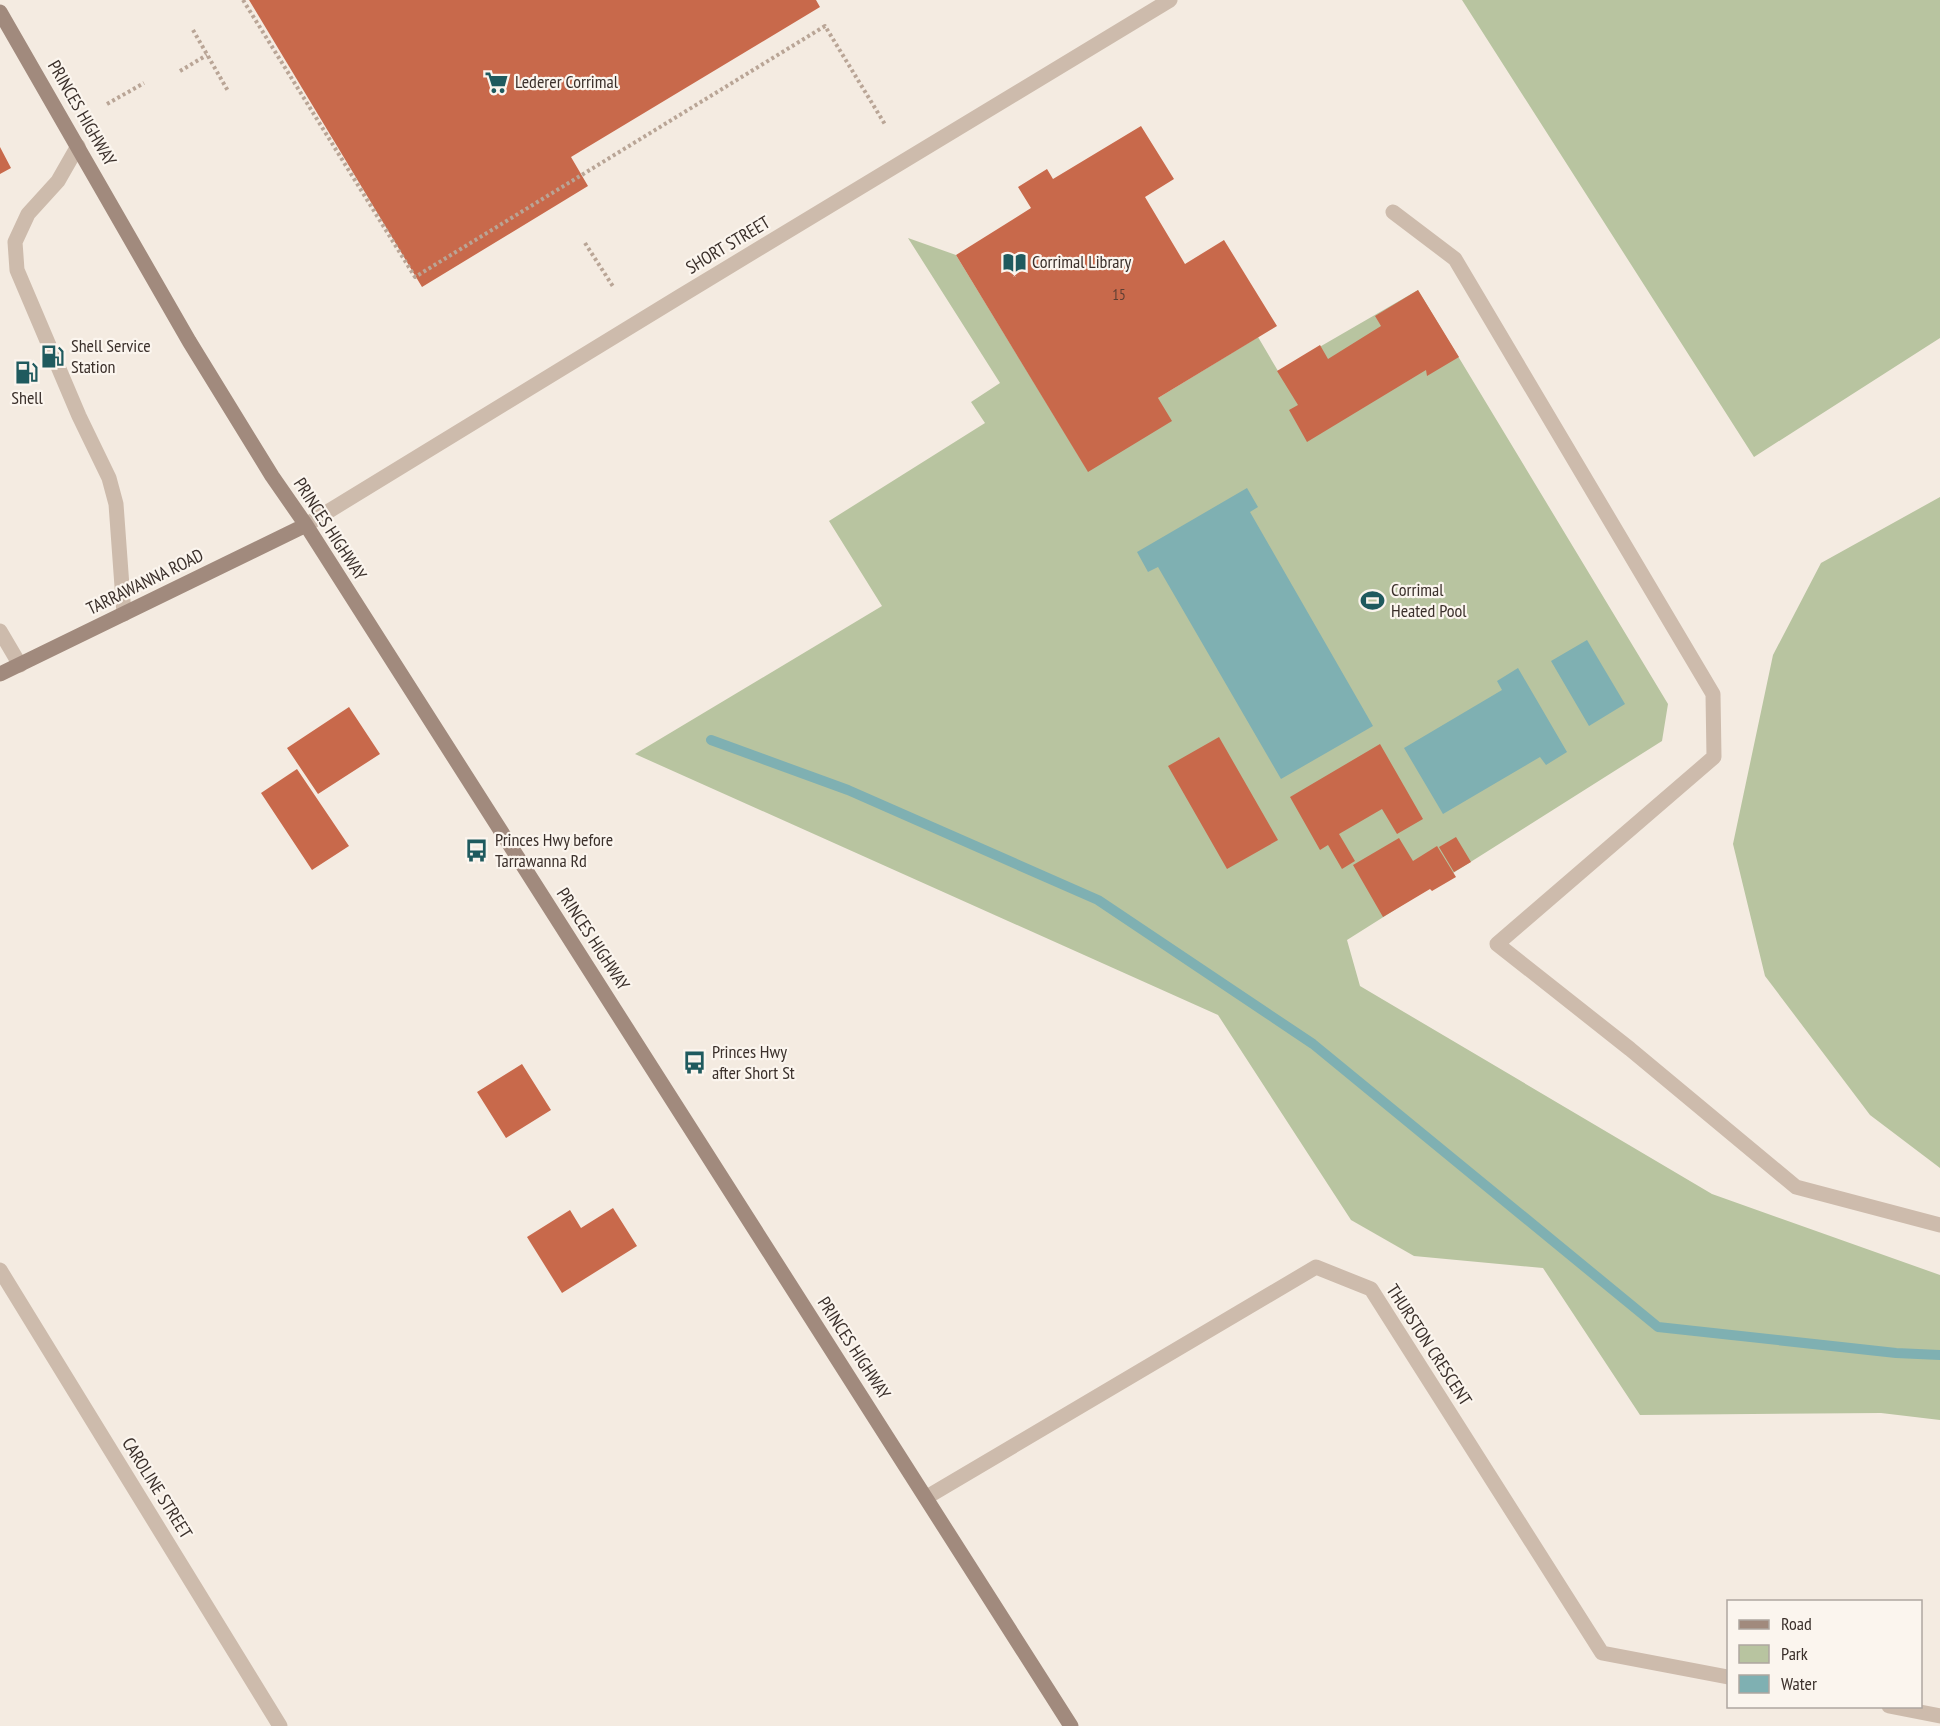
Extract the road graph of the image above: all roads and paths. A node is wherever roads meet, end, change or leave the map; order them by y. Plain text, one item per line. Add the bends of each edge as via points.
1 (243, 0) edge
2 (1170, 0) edge
3 (0, 12) edge
4 (193, 30) dead end
5 (207, 55) junction
6 (180, 71) dead end
7 (144, 83) dead end
8 (228, 91) dead end
9 (107, 104) dead end
10 (886, 126) dead end
11 (78, 146) junction
12 (1393, 212) dead end
13 (585, 243) dead end
14 (614, 288) dead end
15 (306, 525) junction
16 (124, 614) junction
17 (0, 631) edge
18 (20, 665) junction
19 (0, 674) edge
20 (1940, 1225) edge
21 (0, 1270) edge
22 (927, 1497) junction
23 (1727, 1677) edge
24 (1895, 1708) edge
25 (1940, 1716) edge
26 (280, 1726) edge
27 (1071, 1726) edge

1 - 10 path via 415,277 825,26
2 - 15 street, SHORT STREET
3 - 11 main road, PRINCES HIGHWAY
4 - 5 path
5 - 6 path
5 - 8 path
7 - 9 path
11 - 15 main road, PRINCES HIGHWAY via 189,341
11 - 16 street via 58,181 28,214 15,242 16,270 109,478 116,504
12 - 20 street via 1455,259 1713,694 1714,757 1497,944 1796,1187
13 - 14 path
15 - 16 main road, TARRAWANNA ROAD
15 - 22 main road, PRINCES HIGHWAY
16 - 18 main road, TARRAWANNA ROAD
17 - 18 street
18 - 19 main road, TARRAWANNA ROAD
21 - 26 street, CAROLINE STREET
22 - 23 street, THURSTON CRESCENT via 1316,1267 1371,1289 1602,1653
22 - 27 main road, PRINCES HIGHWAY
24 - 25 street

